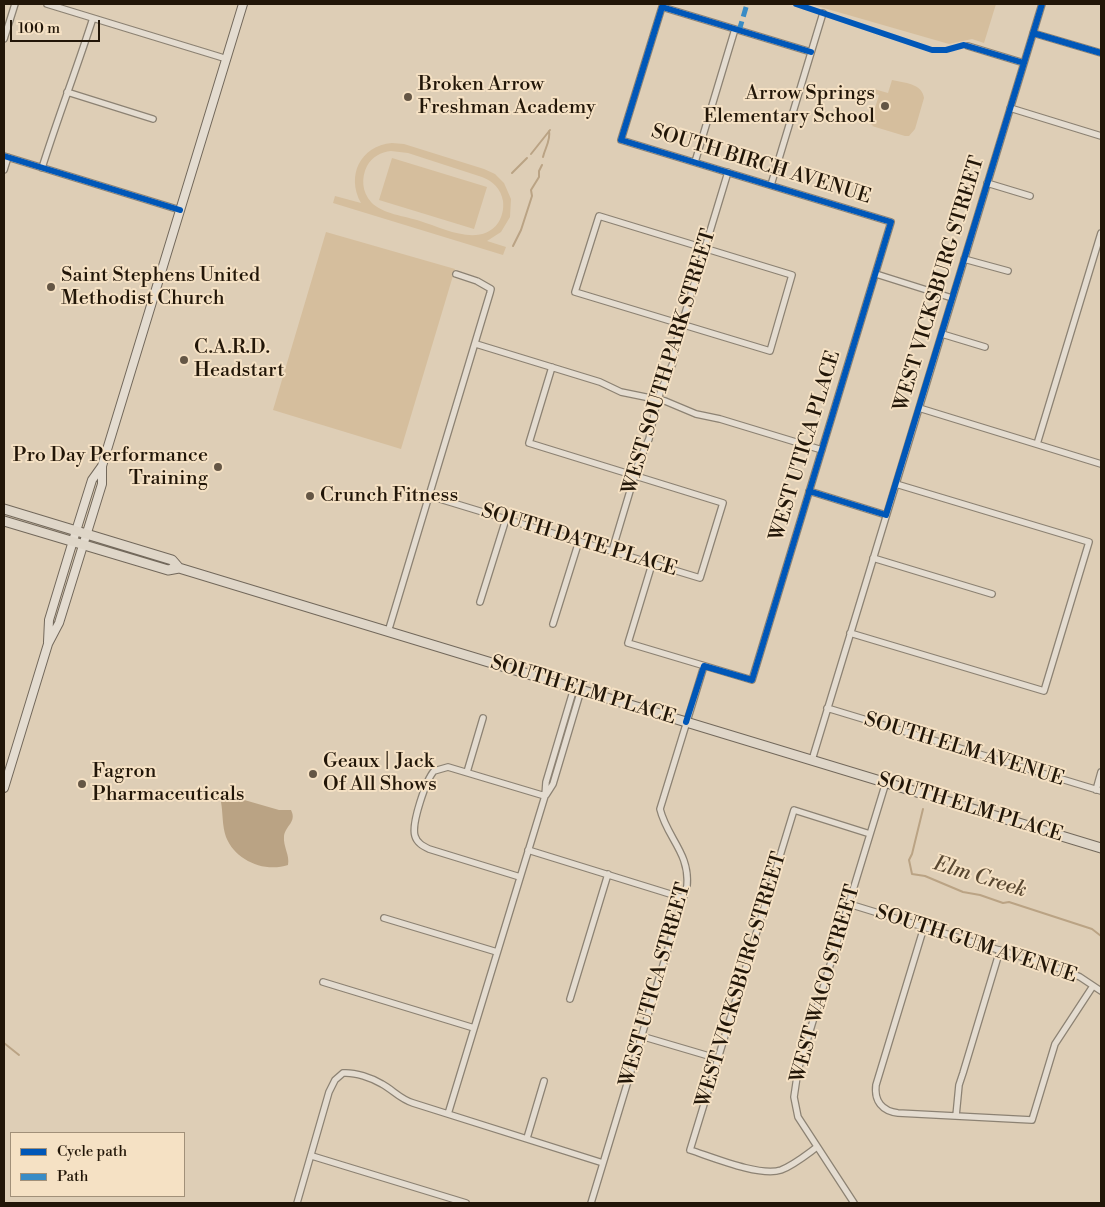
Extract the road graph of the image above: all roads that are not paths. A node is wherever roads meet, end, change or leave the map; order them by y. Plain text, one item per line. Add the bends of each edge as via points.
1 (15, 4) edge
2 (47, 4) edge
3 (243, 4) edge
4 (1042, 4) edge
5 (823, 12) dead end
6 (93, 18) junction
7 (735, 29) junction
8 (1033, 33) junction
9 (4, 39) edge
10 (968, 46) dead end
11 (811, 52) junction
12 (1101, 53) edge
13 (226, 59) junction
14 (1024, 63) junction
15 (68, 92) junction
16 (1010, 108) junction
17 (154, 119) dead end
18 (1101, 136) edge
19 (6, 157) edge
20 (695, 162) junction
21 (42, 168) junction
22 (4, 170) edge
23 (728, 172) junction
24 (987, 184) junction
25 (771, 186) junction
26 (1030, 196) dead end
27 (180, 210) junction
28 (892, 222) joint
29 (1101, 233) edge
30 (705, 248) junction
31 (964, 259) junction
32 (1008, 272) dead end
33 (456, 274) dead end
34 (876, 274) junction
35 (952, 298) junction
36 (682, 324) junction
37 (942, 334) junction
38 (476, 344) junction
39 (985, 347) dead end
40 (552, 368) junction
41 (658, 400) junction
42 (918, 408) junction
43 (1037, 444) junction
44 (822, 450) junction
45 (1101, 464) edge
46 (102, 466) junction
47 (635, 476) junction
48 (896, 484) junction
49 (809, 491) junction
50 (430, 496) junction
51 (4, 509) edge
52 (886, 515) junction
53 (506, 519) junction
54 (4, 521) edge
55 (76, 531) junction
56 (86, 534) junction
57 (73, 541) junction
58 (579, 541) junction
59 (83, 544) junction
60 (612, 551) junction
61 (873, 558) junction
62 (652, 564) junction
63 (179, 568) junction
64 (992, 594) dead end
65 (480, 602) dead end
66 (553, 624) dead end
67 (388, 632) junction
68 (850, 633) junction
69 (48, 644) junction
70 (704, 666) junction
71 (578, 689) junction
72 (828, 708) junction
73 (483, 718) dead end
74 (686, 722) junction
75 (812, 760) junction
76 (466, 772) junction
77 (1101, 772) edge
78 (886, 782) junction
79 (4, 788) edge
80 (1099, 790) edge
81 (545, 796) junction
82 (870, 834) junction
83 (1101, 848) edge
84 (528, 850) junction
85 (608, 874) junction
86 (520, 877) junction
87 (684, 898) junction
88 (849, 904) junction
89 (384, 918) dead end
90 (924, 927) junction
91 (1000, 950) junction
92 (497, 952) junction
93 (323, 982) dead end
94 (1093, 986) junction
95 (1101, 991) edge
96 (570, 999) dead end
97 (474, 1028) junction
98 (641, 1036) junction
99 (719, 1058) junction
100 (544, 1081) dead end
101 (448, 1114) junction
102 (956, 1116) junction
103 (527, 1138) junction
104 (817, 1147) junction
105 (312, 1156) junction
106 (603, 1163) junction
107 (297, 1203) edge
108 (466, 1203) edge
109 (591, 1203) edge
110 (854, 1203) edge

1 - 9 street
2 - 6 street
3 - 13 main road
4 - 8 street, WEST VICKSBURG STREET
5 - 11 street
6 - 13 street
6 - 15 street
7 - 11 street
7 - 20 street
7 - 20 street, SOUTH BIRCH AVENUE via 662,7 621,140
8 - 12 street
8 - 14 street, WEST VICKSBURG STREET
10 - 14 street
11 - 25 street
13 - 27 main road
14 - 16 street, WEST VICKSBURG STREET
15 - 17 street
15 - 21 street
16 - 18 street
16 - 24 street, WEST VICKSBURG STREET
19 - 21 street
19 - 22 street
20 - 23 street, SOUTH BIRCH AVENUE
21 - 27 street
23 - 25 street, SOUTH BIRCH AVENUE
23 - 30 street, WEST SOUTH PARK STREET
24 - 26 street
24 - 31 street, WEST VICKSBURG STREET
25 - 28 street, SOUTH BIRCH AVENUE
27 - 46 main road
28 - 34 street, WEST UTICA PLACE
29 - 43 street
30 - 36 street, WEST SOUTH PARK STREET
30 - 36 street via 792,274 770,350
30 - 36 street via 599,216 575,292
31 - 32 street
31 - 35 street, WEST VICKSBURG STREET
33 - 38 street via 490,288
34 - 35 street
34 - 44 street, WEST UTICA PLACE
35 - 37 street, WEST VICKSBURG STREET
36 - 41 street, WEST SOUTH PARK STREET via 673,363
37 - 39 street
37 - 42 street, WEST VICKSBURG STREET
38 - 40 street
38 - 50 street
40 - 41 street via 600,382 621,392
40 - 47 street via 529,443
41 - 44 street
41 - 47 street, WEST SOUTH PARK STREET via 649,439
42 - 43 street
42 - 48 street, WEST VICKSBURG STREET
43 - 45 street
44 - 49 street, WEST UTICA PLACE
46 - 55 main road via 92,480
46 - 56 main road via 102,484
47 - 60 street, WEST SOUTH PARK STREET
47 - 62 street, SOUTH DATE PLACE via 723,502 700,578
48 - 52 street, WEST VICKSBURG STREET
48 - 68 street via 1089,542 1044,692
49 - 52 street
49 - 70 street, WEST UTICA PLACE via 752,680
50 - 53 street, SOUTH DATE PLACE
50 - 67 street
51 - 55 main road, SOUTH ELM PLACE
52 - 61 street, WEST VICKSBURG STREET
53 - 58 street, SOUTH DATE PLACE
53 - 65 street
54 - 57 main road, SOUTH ELM PLACE
55 - 56 main road, SOUTH ELM PLACE
55 - 57 main road
56 - 59 main road
56 - 63 main road, SOUTH ELM PLACE via 172,560
57 - 59 main road, SOUTH ELM PLACE
57 - 69 main road via 49,620
58 - 60 street, SOUTH DATE PLACE
58 - 66 street
59 - 63 main road, SOUTH ELM PLACE via 168,570
59 - 69 main road via 60,623
60 - 62 street, SOUTH DATE PLACE
61 - 64 street
61 - 68 street, WEST VICKSBURG STREET
62 - 70 street via 628,643
63 - 67 main road, SOUTH ELM PLACE
67 - 71 main road, SOUTH ELM PLACE
68 - 72 street, WEST VICKSBURG STREET
69 - 79 main road
70 - 74 street, WEST UTICA STREET
71 - 74 main road, SOUTH ELM PLACE
71 - 81 street via 546,782
72 - 75 street, WEST VICKSBURG STREET
72 - 80 street, SOUTH ELM AVENUE
73 - 76 street
74 - 75 main road, SOUTH ELM PLACE
74 - 87 street, WEST UTICA STREET via 660,809 686,864 688,878
75 - 78 main road, SOUTH ELM PLACE
76 - 81 street
76 - 86 street via 448,767 434,771 427,782 414,827 415,835 429,849
77 - 80 street
78 - 82 street, WEST WACO STREET
78 - 83 main road, SOUTH ELM PLACE
81 - 84 street
82 - 88 street, WEST WACO STREET
82 - 99 street, WEST VICKSBURG STREET via 794,810
84 - 85 street
84 - 86 street
85 - 87 street
85 - 96 street
86 - 92 street
87 - 98 street, WEST UTICA STREET
88 - 90 street, SOUTH GUM AVENUE
88 - 104 street, WEST WACO STREET via 794,1088 798,1117
89 - 92 street
90 - 91 street, SOUTH GUM AVENUE
90 - 102 street via 876,1094 878,1102 893,1112
91 - 94 street, SOUTH GUM AVENUE via 1064,970
91 - 102 street via 961,1079
92 - 97 street
93 - 97 street
94 - 95 street, SOUTH GUM AVENUE
94 - 102 street via 1055,1044 1032,1120
97 - 101 street
98 - 99 street
98 - 106 street, WEST UTICA STREET
99 - 104 street, WEST VICKSBURG STREET via 690,1150 757,1171 772,1172 788,1166
100 - 103 street
101 - 103 street
101 - 105 street via 401,1098 374,1080 343,1073 335,1080 330,1092
103 - 106 street
104 - 110 street, WEST WACO STREET
105 - 107 street
105 - 108 street
106 - 109 street, WEST UTICA STREET

